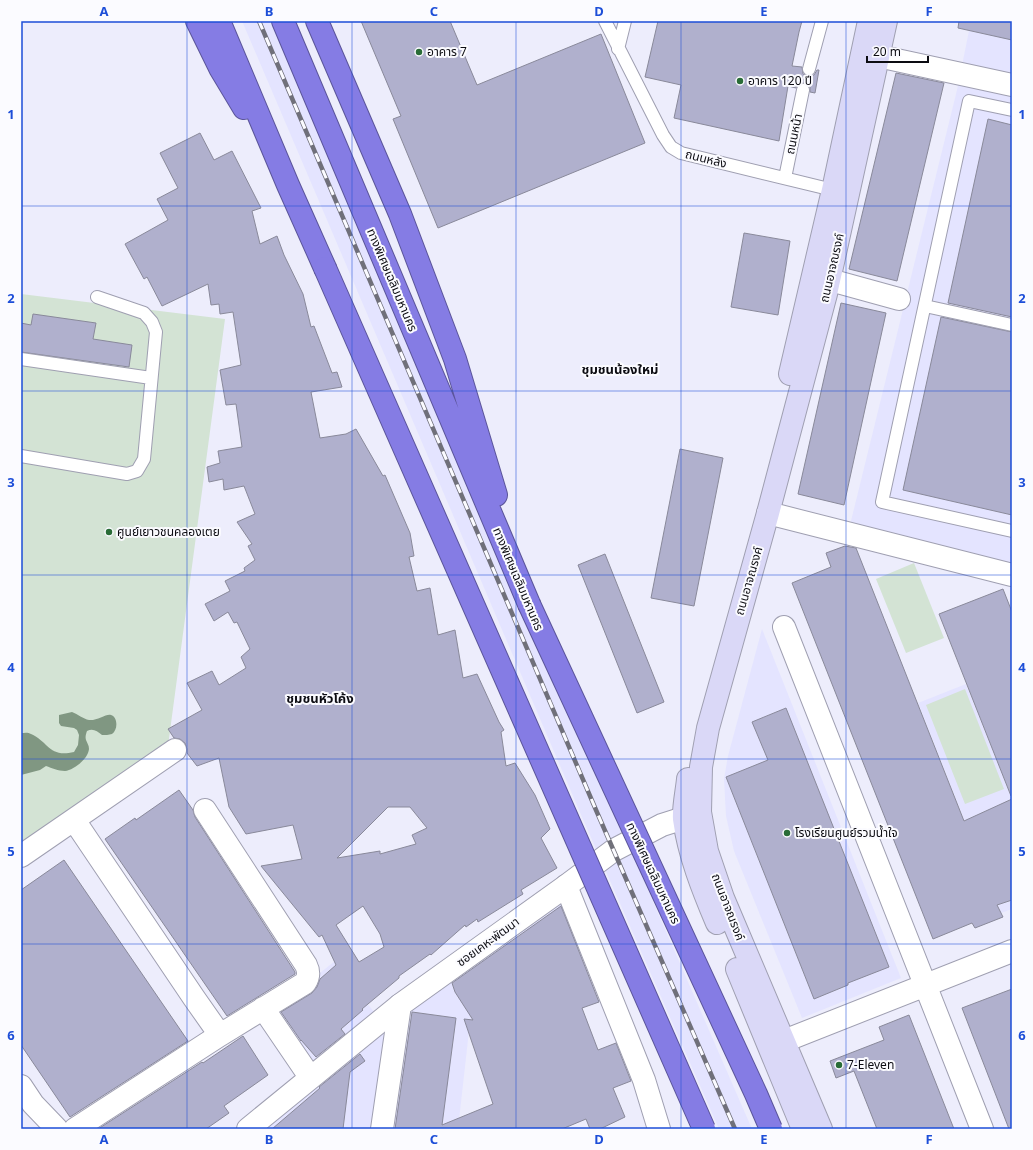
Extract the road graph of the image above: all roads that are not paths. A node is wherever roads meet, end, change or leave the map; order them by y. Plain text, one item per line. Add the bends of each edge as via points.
1 (197, 21) edge
2 (220, 21) edge
3 (283, 21) edge
4 (317, 21) edge
5 (604, 21) edge
6 (625, 21) edge
7 (822, 21) edge
8 (869, 21) edge
9 (886, 21) edge
10 (618, 48) junction
11 (878, 56) junction
12 (809, 69) dead end
13 (1012, 85) edge
14 (803, 90) dead end
15 (1012, 110) edge
16 (785, 178) junction
17 (288, 186) junction
18 (834, 190) junction
19 (830, 280) junction
20 (97, 297) dead end
21 (899, 299) dead end
22 (925, 306) junction
23 (1012, 325) edge
24 (21, 360) edge
25 (151, 378) junction
26 (21, 456) edge
27 (768, 513) junction
28 (1012, 531) edge
29 (1012, 575) edge
30 (528, 604) junction
31 (784, 627) dead end
32 (175, 750) dead end
33 (205, 810) dead end
34 (692, 815) junction
35 (74, 820) junction
36 (21, 856) edge
37 (566, 886) junction
38 (1012, 950) edge
39 (925, 985) junction
40 (400, 1005) junction
41 (263, 1008) junction
42 (220, 1035) junction
43 (784, 1041) junction
44 (310, 1077) junction
45 (25, 1100) edge
46 (57, 1129) edge
47 (75, 1129) edge
48 (248, 1129) edge
49 (382, 1129) edge
50 (659, 1129) edge
51 (704, 1129) edge
52 (770, 1129) edge
53 (803, 1129) edge
54 (821, 1129) edge
55 (982, 1129) edge

1 - 17 highway via 220,68
2 - 17 highway
3 - 30 highway, ทางพิเศษเฉลิมมหานคร
4 - 30 highway via 400,214 455,359
5 - 10 lane, ถนนหลัง
6 - 10 lane
7 - 12 lane
8 - 18 main road, ถนนอาจณรงค์
9 - 11 main road, ถนนอาจณรงค์
10 - 16 lane, ถนนหลัง via 671,147 681,153
11 - 13 street
11 - 19 main road, ถนนอาจณรงค์
14 - 16 lane, ถนนหน้า
15 - 22 lane via 969,101
16 - 18 lane, ถนนหลัง
17 - 51 highway, bridge
18 - 34 main road, ถนนอาจณรงค์ via 781,412 690,756
19 - 21 street
19 - 27 main road, ถนนอาจณรงค์
20 - 25 lane via 144,313 152,322 156,332
22 - 23 lane
22 - 28 lane via 882,502
24 - 25 lane
25 - 26 lane via 144,459 137,471 126,474
27 - 29 street
27 - 34 main road, ถนนอาจณรงค์ via 708,728
30 - 52 highway, ทางพิเศษเฉลิมมหานคร, bridge
31 - 39 street
32 - 35 street
33 - 41 street via 308,970 308,979 305,983
34 - 37 street, ซอยเคหะพัฒนา via 662,825 614,850
34 - 43 main road, ถนนอาจณรงค์ via 723,898
34 - 53 main road, ถนนอาจณรงค์ via 690,848 700,882
35 - 36 street
35 - 42 street
37 - 40 street, ซอยเคหะพัฒนา
37 - 50 street via 644,1080
38 - 39 street
39 - 43 street
39 - 55 street
40 - 44 street, ซอยเคหะพัฒนา
40 - 49 street
41 - 42 street
41 - 44 street
42 - 47 street
43 - 54 main road, ถนนอาจณรงค์
44 - 48 street, ซอยเคหะพัฒนา
45 - 46 street

